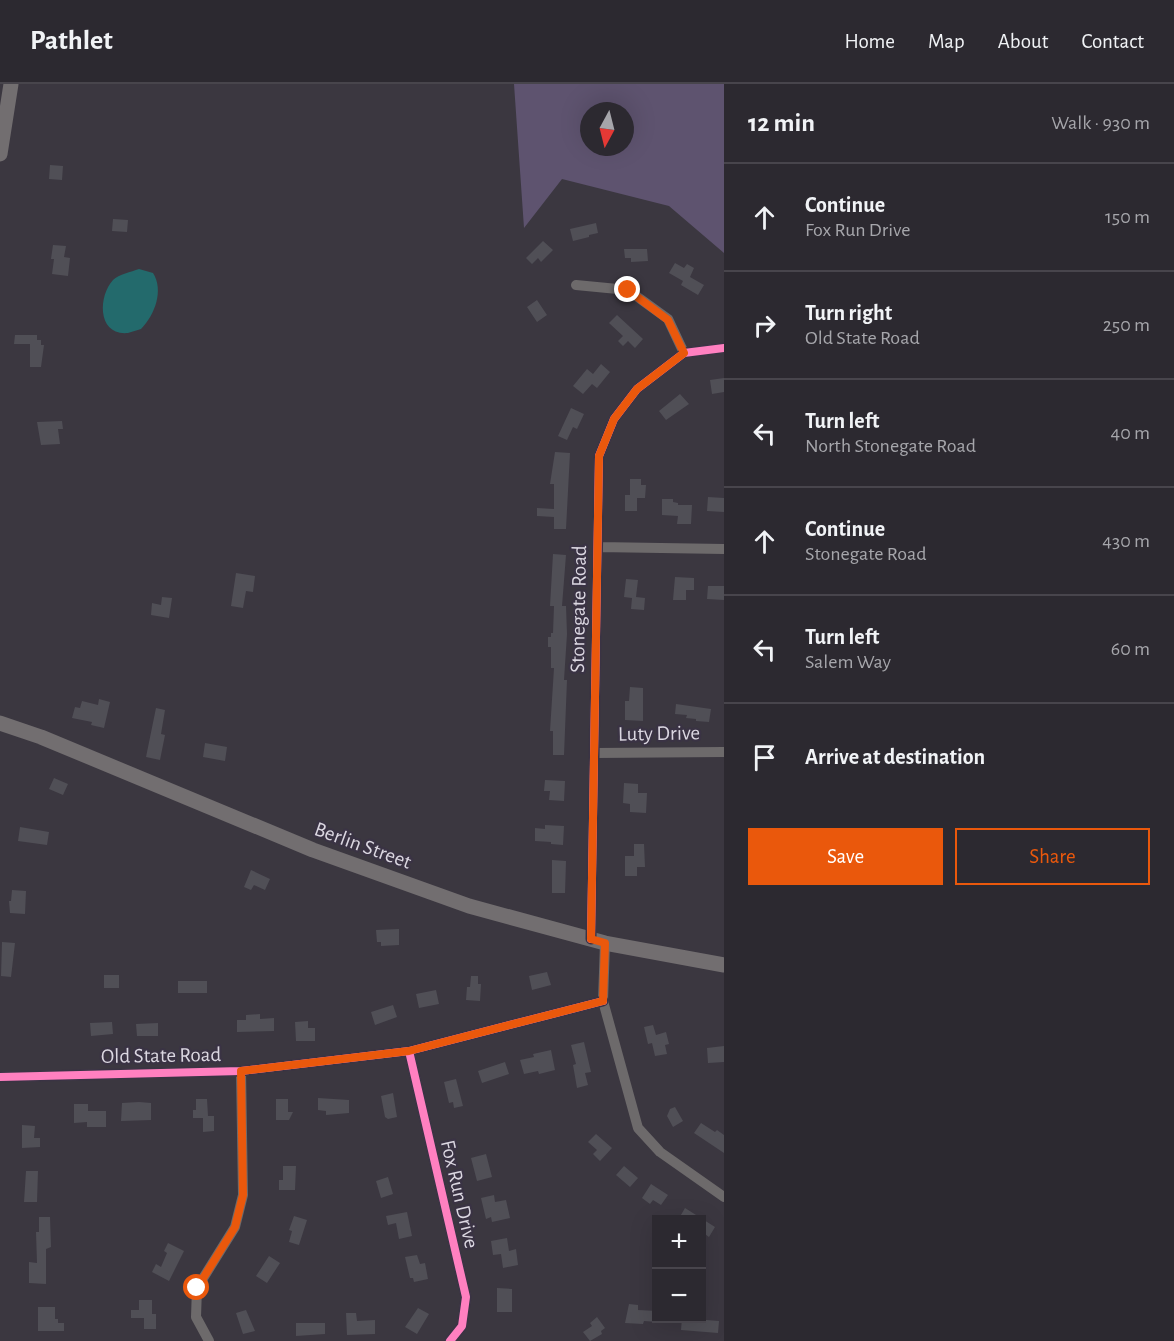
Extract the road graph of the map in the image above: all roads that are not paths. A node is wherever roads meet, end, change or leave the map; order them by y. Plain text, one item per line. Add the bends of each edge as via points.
1 (11, 84) edge
2 (0, 154) edge
3 (576, 285) dead end
4 (724, 348) edge
5 (684, 353) junction
6 (598, 547) junction
7 (724, 549) edge
8 (0, 723) edge
9 (724, 752) edge
10 (595, 753) junction
11 (598, 941) junction
12 (724, 965) edge
13 (603, 1001) junction
14 (409, 1051) junction
15 (241, 1071) junction
16 (0, 1077) edge
17 (724, 1197) edge
18 (209, 1341) edge
19 (450, 1341) edge

1 - 2 main road
3 - 5 street via 628,290 668,320
4 - 5 street
5 - 6 street, Stonegate Road via 637,389 614,419 599,456
6 - 7 street
6 - 10 street, Stonegate Road
8 - 11 main road, Berlin Street via 313,850 469,906
9 - 10 street, Luty Drive
10 - 11 street, Stonegate Road
11 - 12 main road, Berlin Street
11 - 13 street, Stonegate Road
13 - 14 street, Old State Road
13 - 17 street, Stonegate Road via 638,1128 660,1152
14 - 15 street, Old State Road
14 - 19 street, Fox Run Drive via 466,1297 462,1326
15 - 16 street, Old State Road
15 - 18 street via 243,1195 235,1227 197,1288 196,1317

